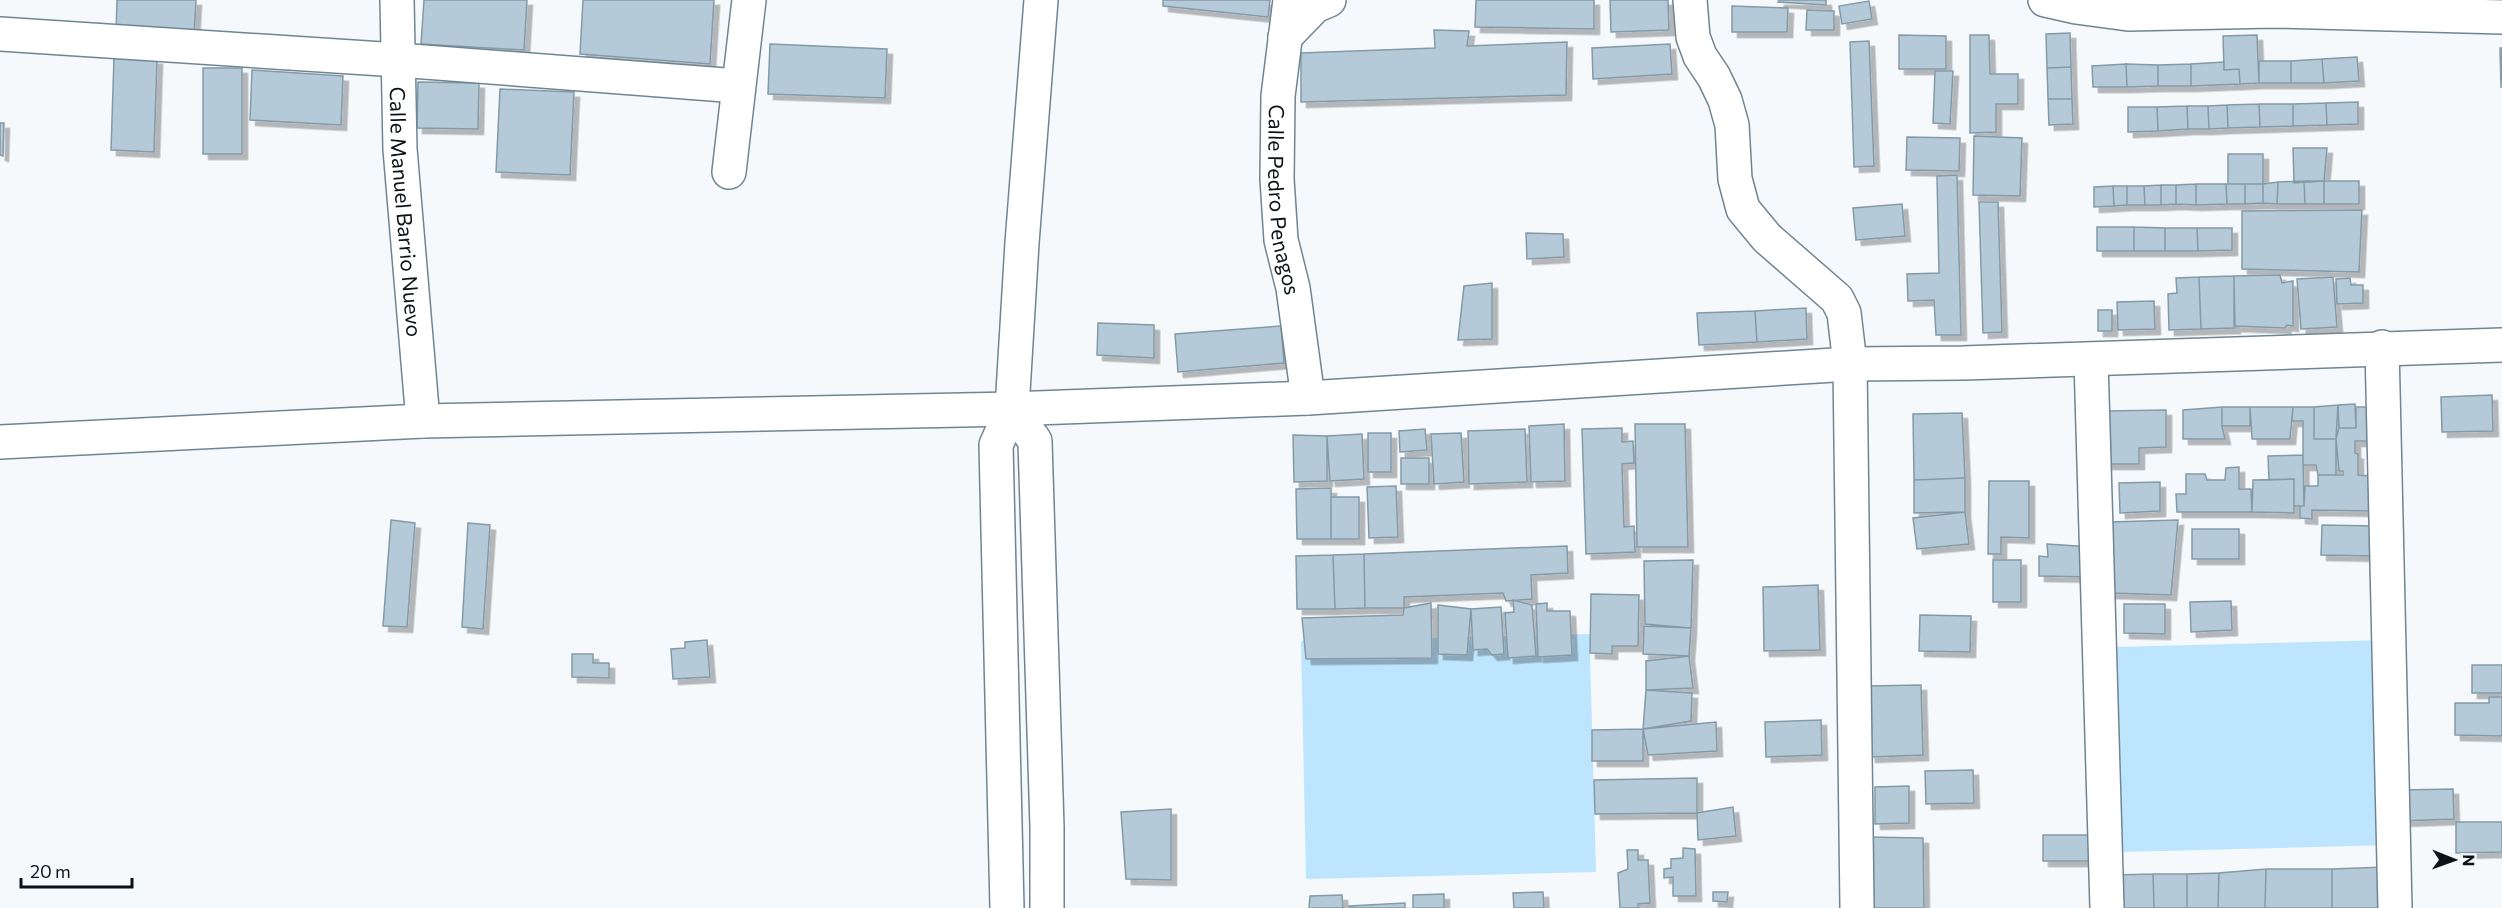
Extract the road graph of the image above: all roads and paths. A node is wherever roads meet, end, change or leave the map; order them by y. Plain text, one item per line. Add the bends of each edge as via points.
1 (396, 0) edge
2 (749, 0) edge
3 (1290, 0) edge
4 (1329, 0) edge
5 (1690, 0) edge
6 (2045, 0) edge
7 (1039, 14) edge
8 (2502, 17) edge
9 (0, 34) edge
10 (1285, 37) junction
11 (398, 60) junction
12 (738, 86) junction
13 (729, 172) dead end
14 (2502, 345) edge
15 (2382, 347) junction
16 (2091, 360) junction
17 (1850, 364) junction
18 (1308, 398) junction
19 (1012, 409) junction
20 (423, 421) junction
21 (0, 442) edge
22 (1007, 908) edge
23 (1047, 908) edge
24 (1857, 908) edge
25 (2107, 908) edge
26 (2395, 908) edge

1 - 11 street, Calle Manuel Barrio Nuevo
2 - 12 street
3 - 10 street, Calle Pedro Penagos
4 - 10 street via 1315,6
5 - 17 street via 1693,37 1725,100 1732,125 1735,179 1743,209 1767,238 1837,298 1844,313
6 - 8 street via 2128,14 2274,11
7 - 19 street
9 - 11 street
10 - 18 street, Calle Pedro Penagos via 1278,96 1281,240 1293,288
11 - 12 street
11 - 20 street, Calle Manuel Barrio Nuevo via 400,149
12 - 13 street
14 - 15 street
15 - 16 street
15 - 26 street
16 - 17 street
16 - 25 street
17 - 18 street
17 - 24 street
18 - 19 street
19 - 20 street
19 - 22 street via 996,445
19 - 23 street via 1035,441
20 - 21 street

